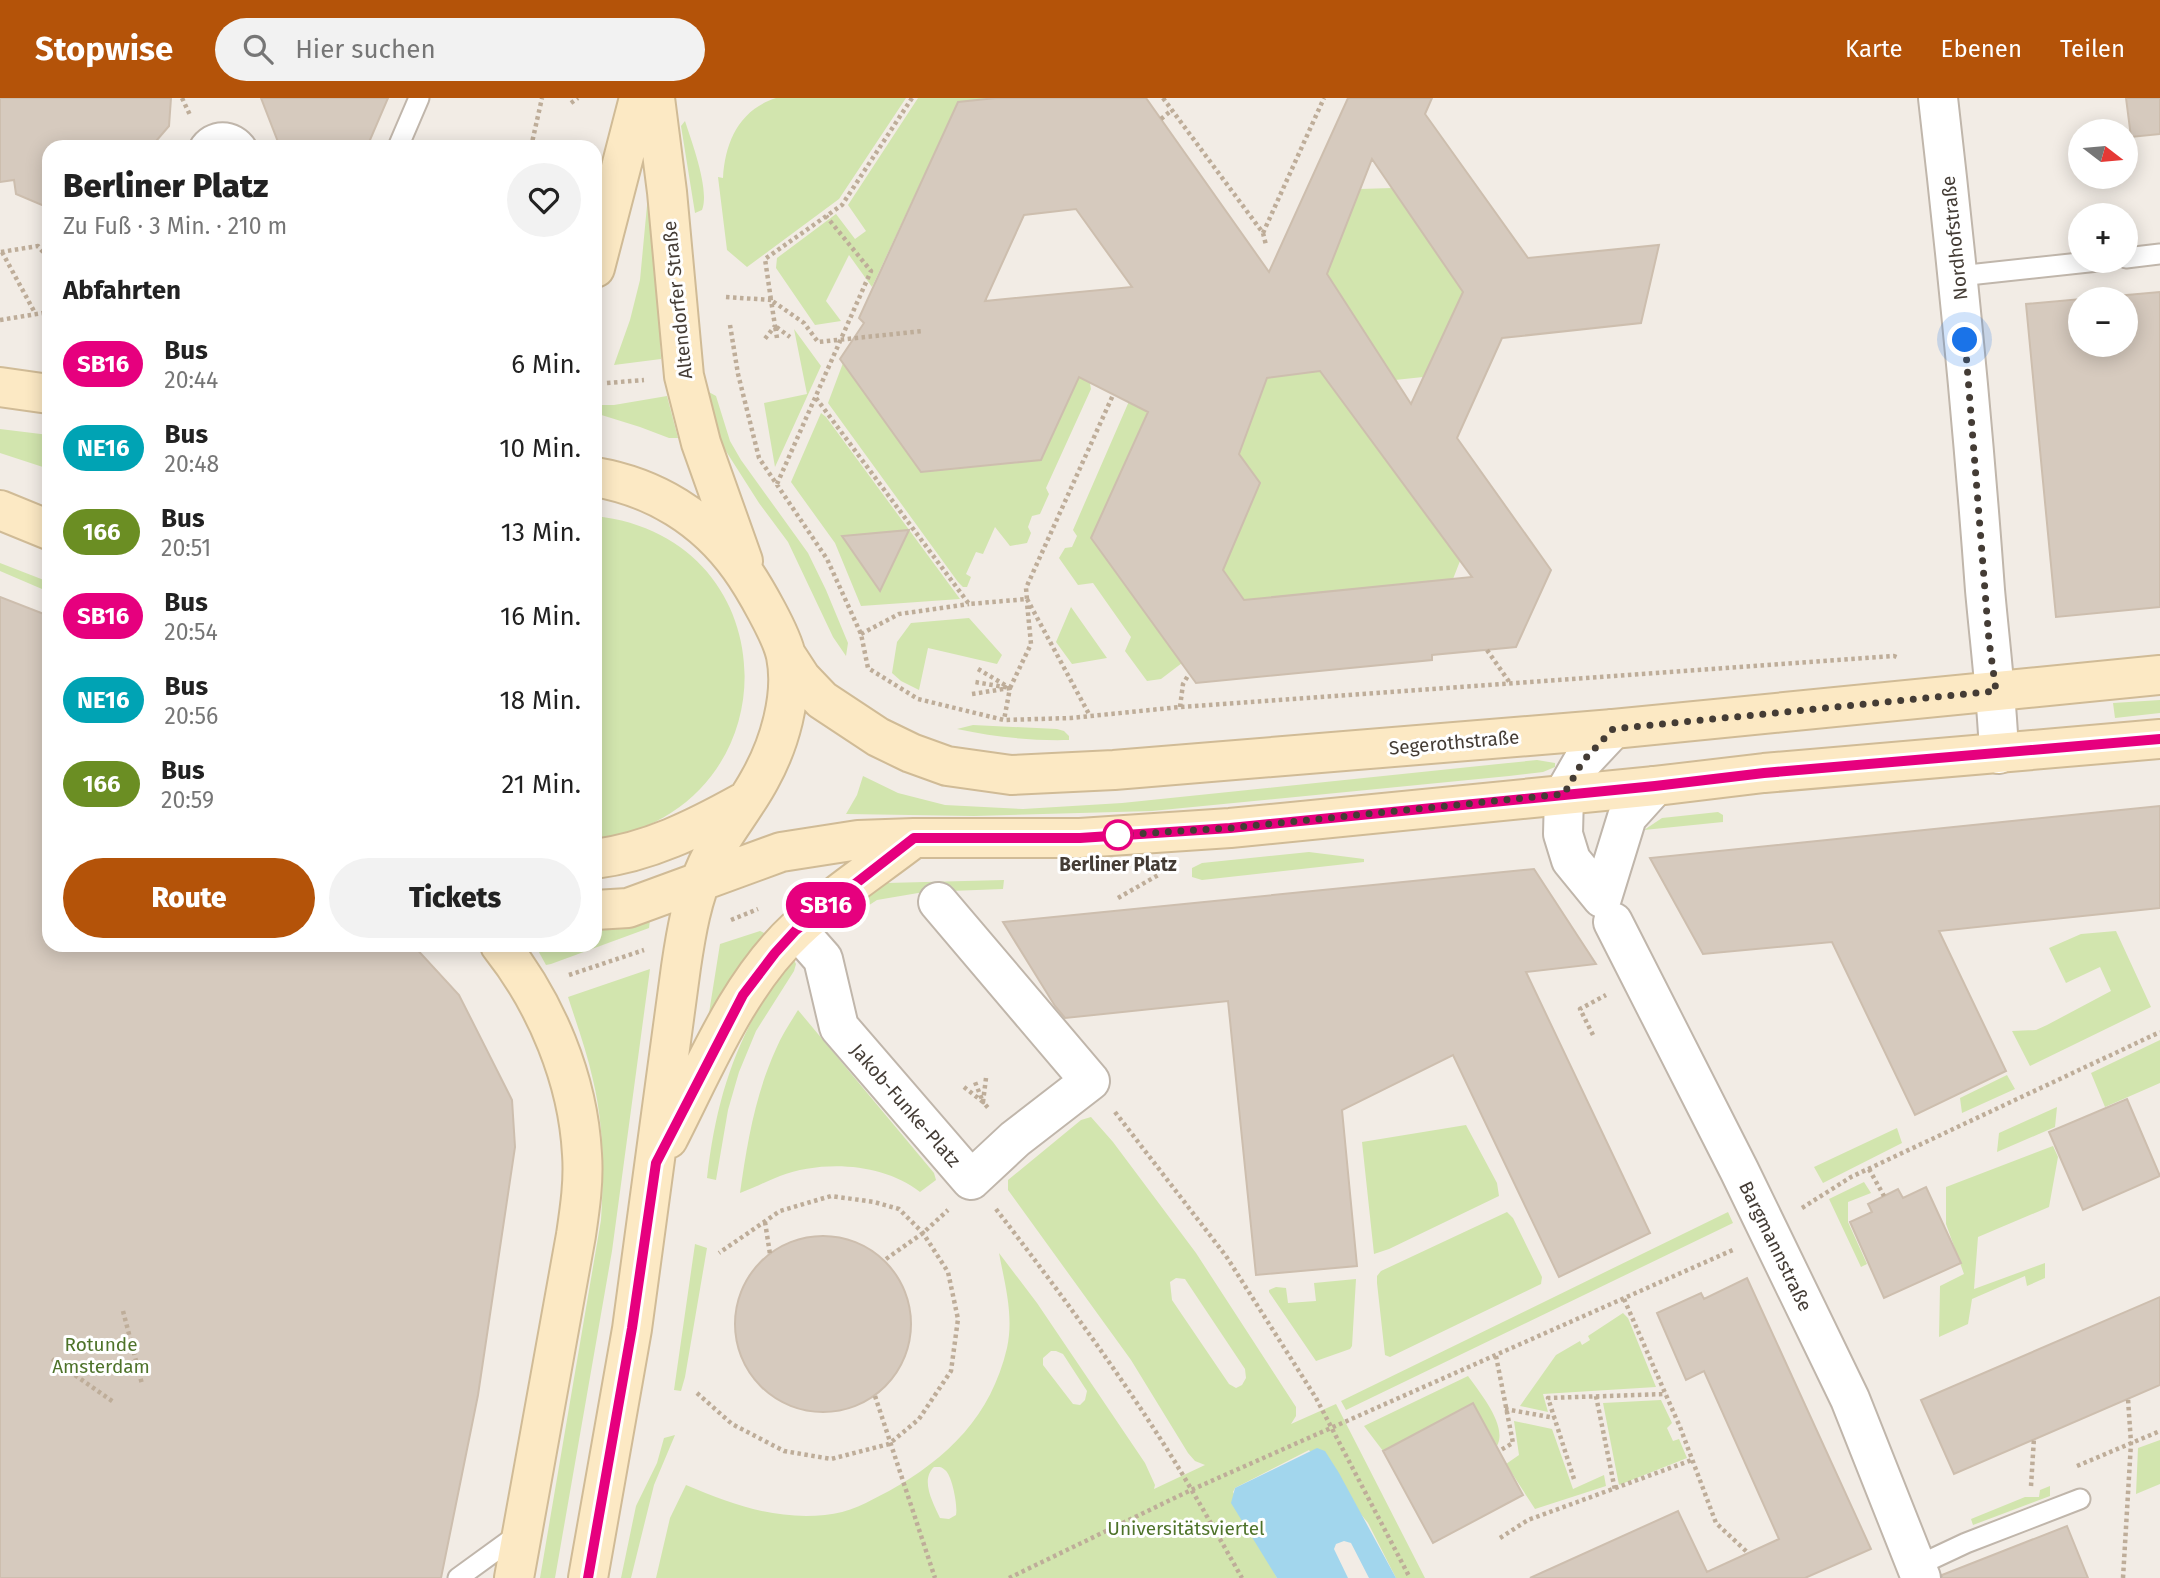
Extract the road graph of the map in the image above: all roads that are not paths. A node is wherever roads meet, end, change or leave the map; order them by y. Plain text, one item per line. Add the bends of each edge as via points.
1 (419, 98) edge
2 (639, 98) edge
3 (655, 98) edge
4 (1938, 98) edge
5 (205, 140) edge
6 (240, 140) edge
7 (401, 140) edge
8 (602, 244) edge
9 (2160, 254) edge
10 (2138, 257) edge
11 (2068, 264) edge
12 (1958, 276) junction
13 (0, 387) edge
14 (42, 393) edge
15 (602, 479) edge
16 (0, 510) edge
17 (42, 527) edge
18 (747, 577) junction
19 (786, 655) junction
20 (2160, 675) edge
21 (1996, 691) junction
22 (1613, 729) junction
23 (2160, 739) edge
24 (1999, 754) junction
25 (1655, 786) junction
26 (1564, 794) junction
27 (747, 801) junction
28 (914, 838) junction
29 (602, 857) edge
30 (700, 882) junction
31 (938, 902) dead end
32 (602, 910) edge
33 (1613, 922) dead end
34 (808, 942) dead end
35 (506, 952) edge
36 (656, 1163) junction
37 (2080, 1499) dead end
38 (524, 1530) junction
39 (1919, 1572) edge
40 (458, 1578) edge
41 (514, 1578) edge
42 (587, 1578) edge

1 - 7 lane
2 - 8 main road
3 - 18 main road, Altendorfer Straße via 684,376 701,443
4 - 12 street, Nordhofstraße
5 - 6 lane via 219,132
9 - 10 lane
11 - 12 lane
12 - 21 street, Nordhofstraße
13 - 14 main road
15 - 18 main road via 642,490 677,507 713,534
16 - 17 main road
18 - 19 main road
19 - 22 main road, Segerothstraße via 822,700 878,737 947,766 1011,775
19 - 27 main road via 782,721 761,778
20 - 21 main road, Segerothstraße
21 - 22 main road, Segerothstraße
21 - 24 street, Nordhofstraße
22 - 26 street via 1583,761
23 - 24 main road
24 - 25 main road
25 - 26 main road
25 - 26 street via 1627,817 1602,898 1571,860 1563,834
26 - 28 main road via 1230,828 1080,838
27 - 29 main road via 654,846
27 - 30 main road
28 - 30 main road via 804,846
28 - 36 main road via 805,923 775,953 743,995
30 - 32 main road via 628,908
30 - 36 main road via 681,968
31 - 34 street, Jakob-Funke-Platz via 1090,1081 1015,1139 974,1182 839,1027 823,959
33 - 39 street, Bargmannstraße via 1850,1399
35 - 38 main road via 531,990 561,1054 582,1153 576,1235
36 - 42 main road
37 - 39 lane via 1966,1543
38 - 40 lane
38 - 41 main road

